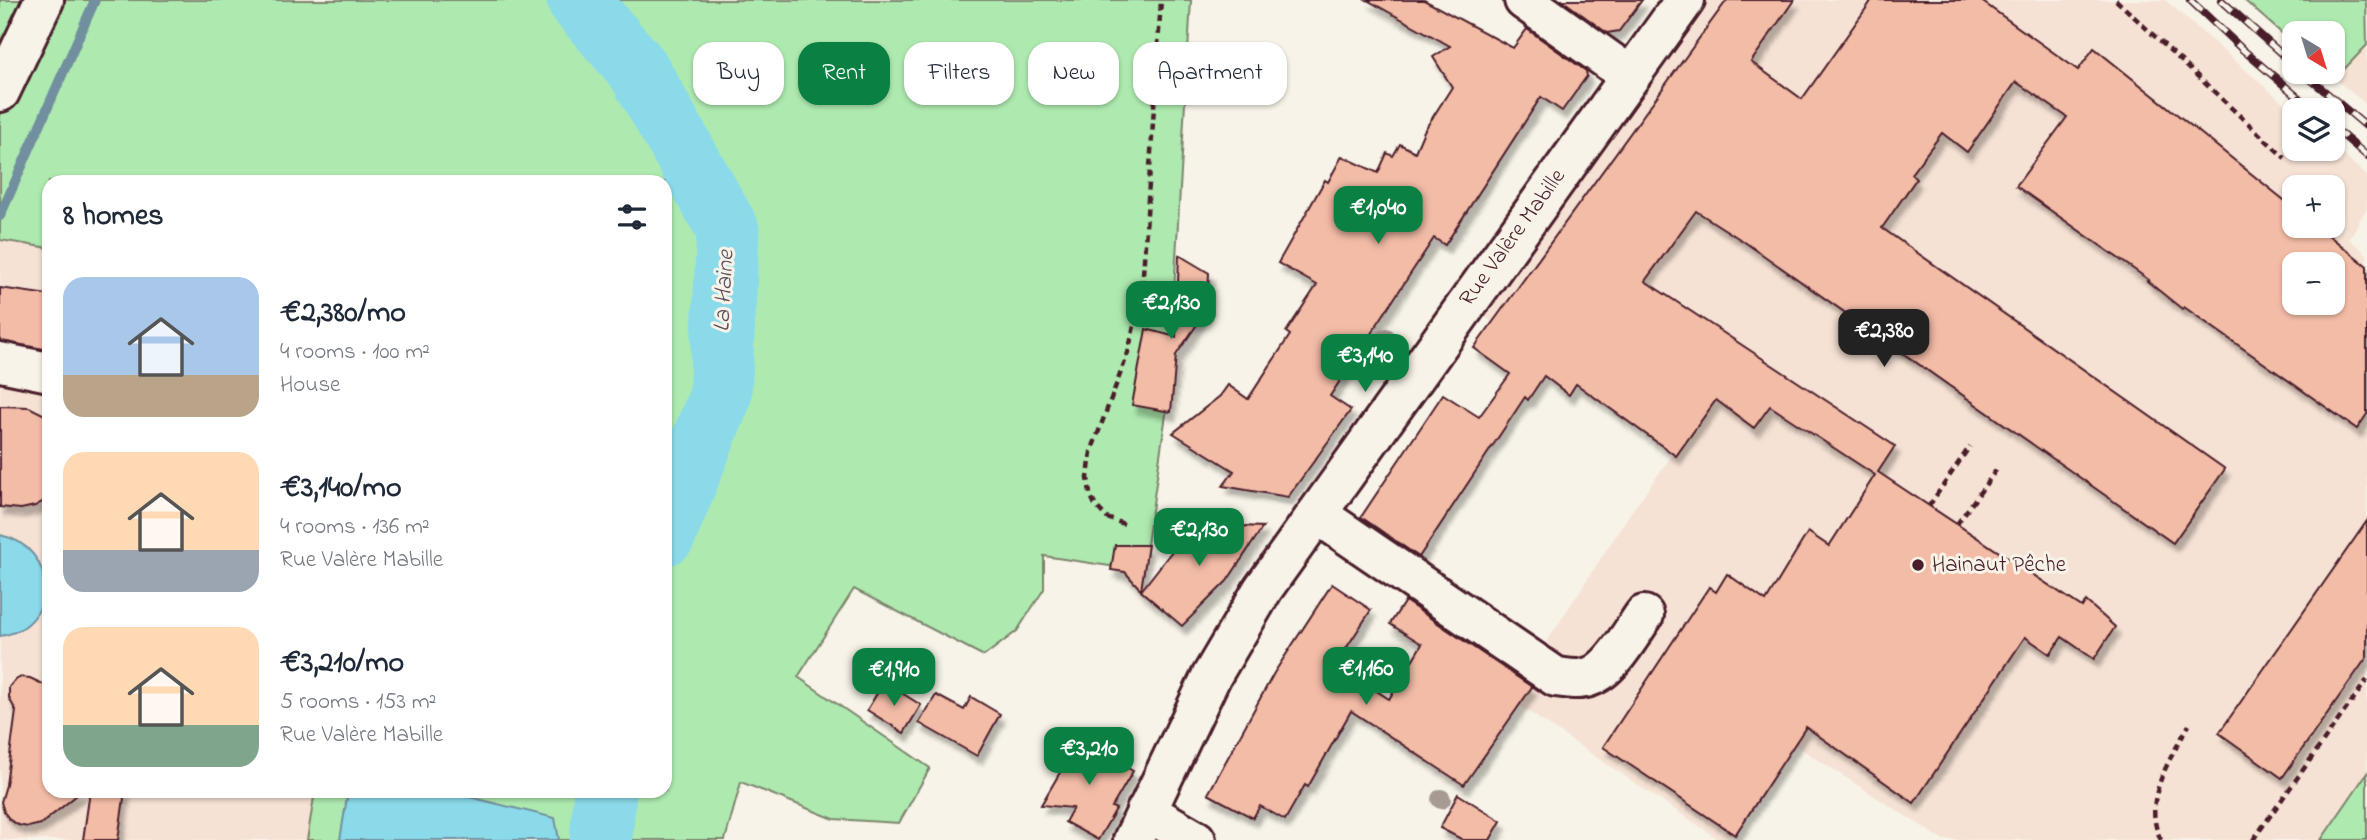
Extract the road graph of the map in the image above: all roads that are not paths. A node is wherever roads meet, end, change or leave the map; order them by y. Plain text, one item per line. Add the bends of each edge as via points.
1 (44, 0) edge
2 (1524, 0) edge
3 (1685, 0) edge
4 (1629, 75) junction
5 (0, 92) edge
6 (0, 362) edge
7 (42, 371) edge
8 (1317, 513) junction
9 (1644, 615) dead end
10 (1140, 826) edge
11 (1196, 840) edge

1 - 5 street
2 - 4 street
3 - 4 street, Rue Valère Mabille
4 - 8 street, Rue Valère Mabille
6 - 7 street
8 - 9 street via 1556,677 1574,680 1602,670
8 - 10 street, Rue Valère Mabille via 1263,589 1211,677
10 - 11 street

